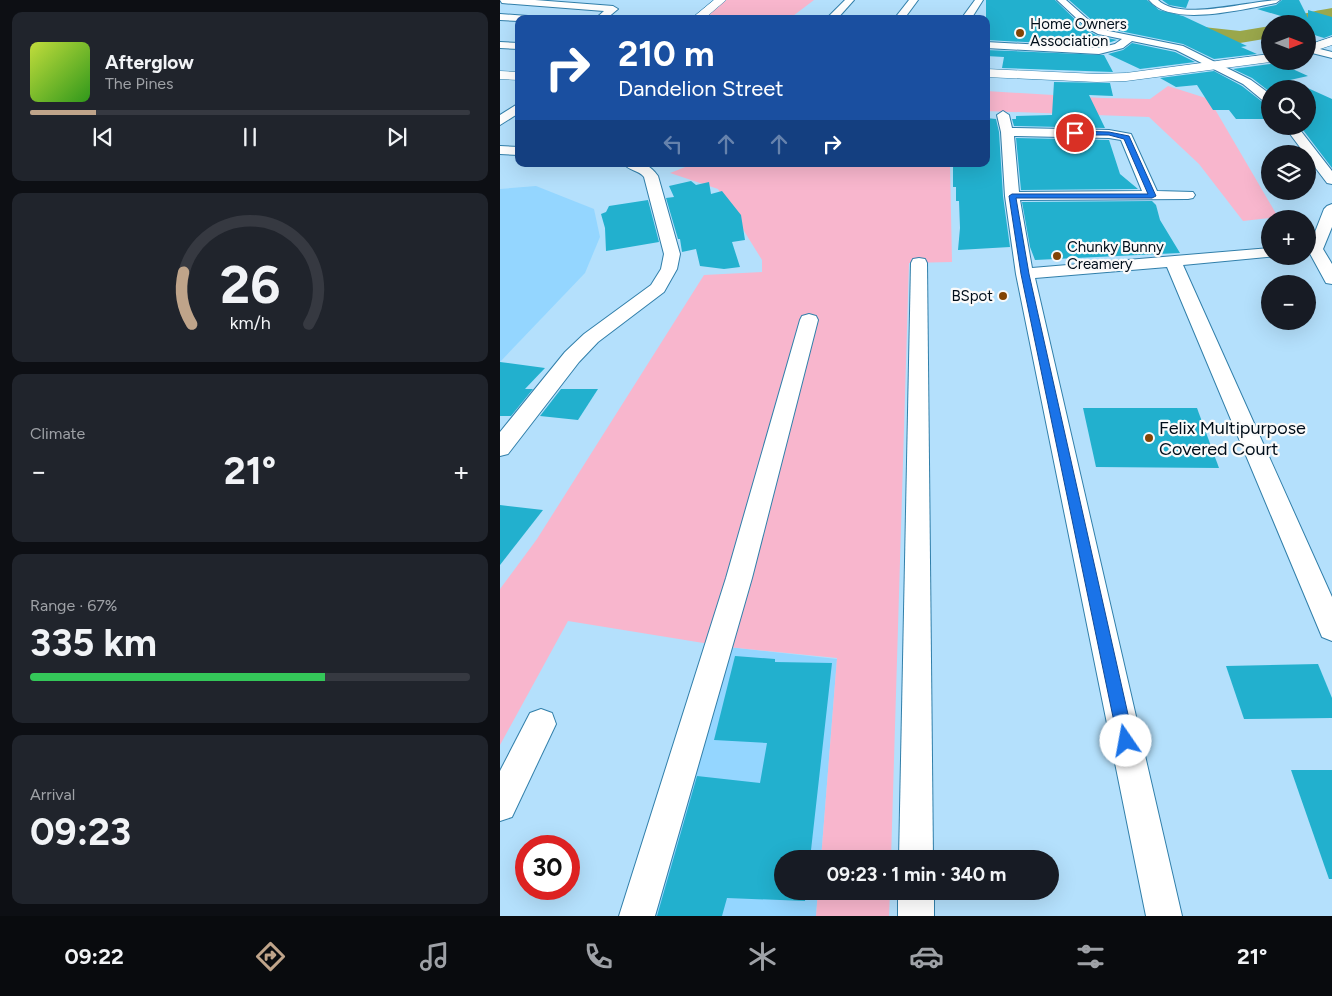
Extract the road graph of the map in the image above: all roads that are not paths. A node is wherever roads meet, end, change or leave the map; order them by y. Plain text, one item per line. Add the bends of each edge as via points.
1 (569, 0) edge
2 (721, 0) edge
3 (850, 0) edge
4 (914, 0) edge
5 (978, 0) edge
6 (1061, 0) edge
7 (1220, 0) edge
8 (1276, 0) edge
9 (501, 1) edge
10 (1154, 1) edge
11 (1183, 1) edge
12 (1241, 2) edge
13 (559, 4) junction
14 (606, 15) edge
15 (702, 15) edge
16 (835, 15) edge
17 (902, 15) edge
18 (969, 15) edge
19 (500, 16) edge
20 (515, 18) edge
21 (1129, 39) junction
22 (1332, 41) edge
23 (500, 45) edge
24 (990, 45) edge
25 (515, 46) edge
26 (1316, 46) edge
27 (1316, 51) edge
28 (1332, 55) edge
29 (1261, 59) edge
30 (1218, 66) junction
31 (990, 73) edge
32 (500, 75) edge
33 (515, 76) edge
34 (1261, 93) edge
35 (515, 109) edge
36 (500, 110) edge
37 (515, 110) edge
38 (500, 121) edge
39 (1297, 135) edge
40 (500, 150) edge
41 (515, 151) edge
42 (638, 167) edge
43 (1332, 180) edge
44 (1188, 195) dead end
45 (1012, 196) junction
46 (1152, 196) junction
47 (1332, 209) edge
48 (1316, 239) edge
49 (1261, 254) edge
50 (1316, 256) edge
51 (1173, 262) junction
52 (919, 263) dead end
53 (1025, 274) junction
54 (1332, 279) edge
55 (809, 320) dead end
56 (500, 448) edge
57 (1332, 628) edge
58 (541, 724) dead end
59 (500, 804) edge
60 (916, 850) edge
61 (916, 900) edge
62 (637, 916) edge
63 (916, 916) edge
64 (1164, 916) edge

1 - 13 street
2 - 15 street
3 - 16 street
4 - 17 street
5 - 18 street
6 - 21 street via 1090,26
7 - 12 street
8 - 12 street
9 - 13 street
10 - 11 street
10 - 12 street via 1161,8 1188,12 1222,12
13 - 14 street via 614,9
19 - 20 street
21 - 24 street via 1119,46 1099,50
21 - 30 street via 1179,48
22 - 26 street
23 - 25 street
27 - 28 street
29 - 30 street
30 - 31 street via 1116,78
30 - 34 street
32 - 33 street
35 - 36 street
37 - 38 street
39 - 43 street
40 - 41 street
42 - 56 street via 651,176 672,254 669,269 658,288 591,338 572,357
44 - 46 street
45 - 46 street
45 - 46 street via 1005,124 1126,138
45 - 53 street
47 - 48 street
49 - 51 street
50 - 54 street
51 - 53 street
51 - 57 street
52 - 60 street
53 - 64 street
55 - 62 street via 739,578
58 - 59 street
61 - 63 street

